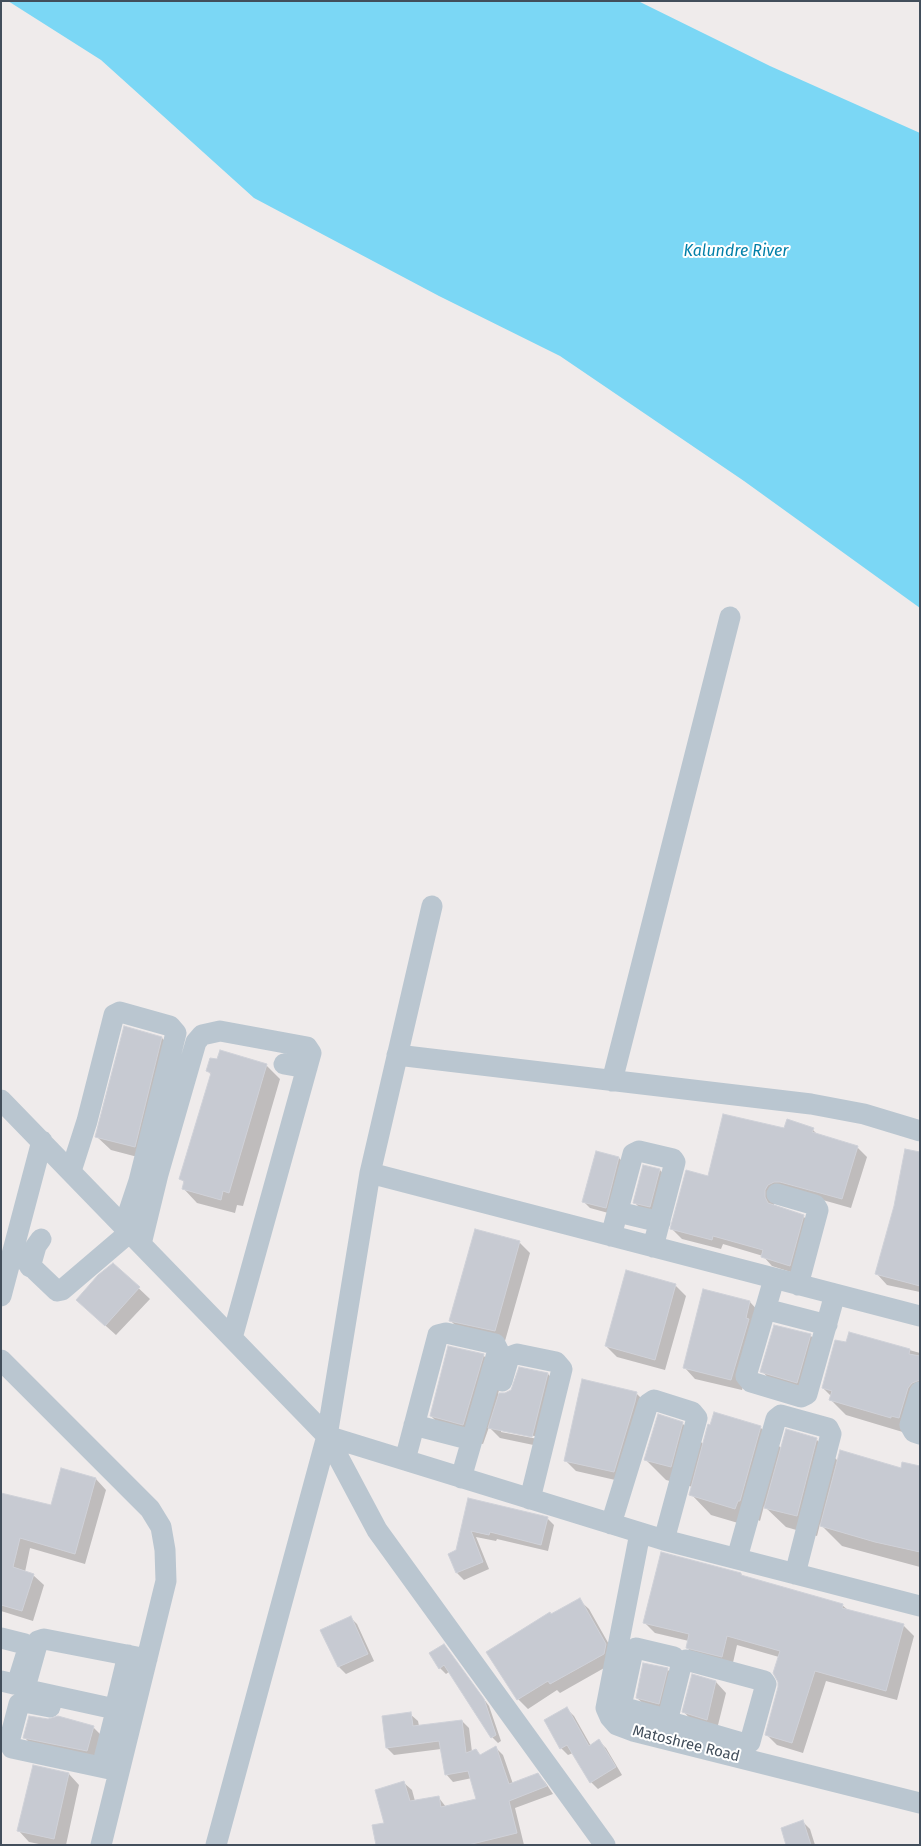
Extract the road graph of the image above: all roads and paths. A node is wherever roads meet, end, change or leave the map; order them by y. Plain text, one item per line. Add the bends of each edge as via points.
1 (730, 617) dead end
2 (432, 906) dead end
3 (398, 1055) junction
4 (284, 1064) dead end
5 (307, 1068) junction
6 (612, 1081) junction
7 (1, 1100) edge
8 (920, 1131) edge
9 (42, 1141) junction
10 (71, 1171) junction
11 (370, 1173) junction
12 (777, 1194) dead end
13 (618, 1212) junction
14 (660, 1222) junction
15 (131, 1234) junction
16 (611, 1236) junction
17 (41, 1239) dead end
18 (653, 1247) junction
19 (14, 1250) junction
20 (30, 1267) junction
21 (774, 1279) junction
22 (798, 1285) junction
23 (835, 1294) junction
24 (1, 1296) edge
25 (765, 1309) junction
26 (920, 1316) edge
27 (826, 1325) junction
28 (232, 1338) junction
29 (1, 1360) edge
30 (920, 1392) edge
31 (414, 1425) junction
32 (920, 1434) edge
33 (327, 1436) junction
34 (472, 1440) junction
35 (405, 1460) junction
36 (468, 1480) junction
37 (530, 1499) junction
38 (611, 1524) junction
39 (640, 1533) junction
40 (664, 1540) junction
41 (737, 1558) junction
42 (795, 1574) junction
43 (920, 1606) edge
44 (1, 1638) edge
45 (138, 1657) junction
46 (674, 1657) dead end
47 (1, 1681) edge
48 (123, 1716) junction
49 (619, 1716) junction
50 (662, 1725) junction
51 (110, 1769) junction
52 (920, 1803) edge
53 (101, 1845) edge
54 (216, 1845) edge
55 (605, 1845) edge

1 - 6 street
2 - 3 street
3 - 6 street
3 - 11 street
4 - 5 street
5 - 15 street via 311,1053 307,1047 220,1031 202,1035 196,1042 158,1174
5 - 28 street
6 - 8 street via 811,1104 864,1114
7 - 9 street
9 - 10 street
9 - 19 street
10 - 15 street
10 - 15 street via 114,1015 120,1012 170,1026 176,1033 139,1181
11 - 16 street
11 - 33 street
12 - 22 street via 814,1205 818,1210
13 - 14 street
13 - 14 street via 633,1154 639,1151 673,1159 675,1162
13 - 16 street
14 - 18 street
15 - 20 street via 62,1290 57,1291
15 - 28 street
16 - 18 street
17 - 20 street
18 - 21 street
19 - 20 street
19 - 24 street
21 - 22 street
21 - 25 street
22 - 23 street
23 - 26 street
23 - 27 street
25 - 27 street
25 - 27 street via 746,1376 751,1382 801,1397 807,1394
28 - 33 street
29 - 45 street via 150,1509 161,1527 166,1581
30 - 32 street via 910,1425 914,1432
31 - 34 street
31 - 34 street via 438,1335 446,1333 495,1344 498,1350
31 - 35 street
33 - 35 street
33 - 54 street
33 - 55 street via 377,1530
34 - 36 street
35 - 36 street
36 - 37 street
36 - 37 street via 509,1357 517,1354 556,1362 562,1369
37 - 38 street
38 - 39 street
38 - 40 street via 648,1404 654,1400 692,1412 697,1418
39 - 40 street
39 - 49 street, Matoshree Road via 606,1708 610,1717
40 - 41 street
41 - 42 street
41 - 42 street via 776,1419 781,1416 818,1425 828,1428 831,1434
42 - 43 street
44 - 47 street via 25,1644 28,1649 18,1681 14,1684
45 - 48 street
45 - 48 street via 44,1638 38,1641 26,1684 28,1690
46 - 49 street via 636,1648 633,1651
48 - 51 street
48 - 51 street via 24,1702 19,1704 9,1742 12,1748
49 - 50 street, Matoshree Road
50 - 50 street via 682,1662 686,1660 766,1684 750,1742 746,1744
50 - 52 street, Matoshree Road
51 - 53 street

